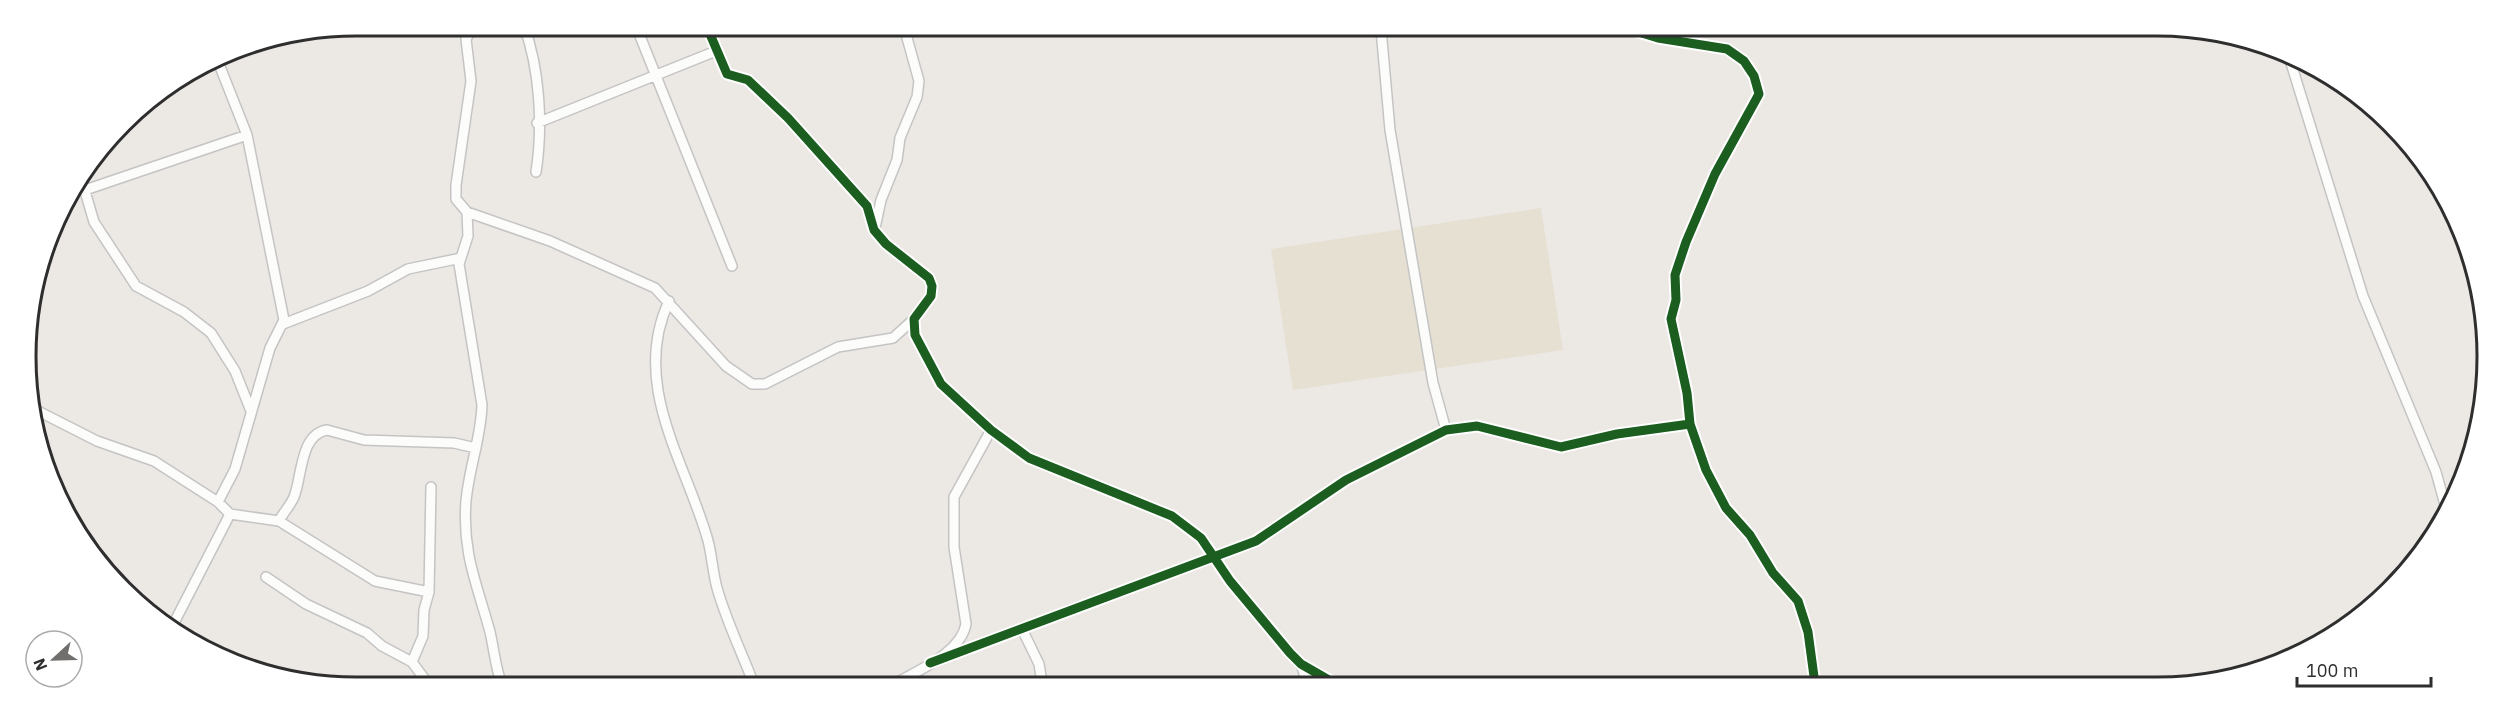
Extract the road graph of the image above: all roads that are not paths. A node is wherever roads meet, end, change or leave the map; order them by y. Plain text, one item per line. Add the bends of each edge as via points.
1 (468, 36) edge
2 (526, 36) edge
3 (640, 36) edge
4 (710, 36) edge
5 (906, 36) edge
6 (1382, 36) edge
7 (1652, 36) edge
8 (716, 51) junction
9 (2292, 66) edge
10 (220, 67) edge
11 (657, 75) junction
12 (537, 123) junction
13 (247, 135) junction
14 (536, 172) dead end
15 (86, 185) edge
16 (84, 188) edge
17 (467, 212) junction
18 (874, 230) junction
19 (460, 258) junction
20 (732, 266) dead end
21 (669, 301) junction
22 (914, 319) junction
23 (282, 324) junction
24 (251, 411) junction
25 (41, 413) edge
26 (1690, 424) junction
27 (990, 430) junction
28 (1446, 430) junction
29 (477, 448) junction
30 (431, 487) dead end
31 (2443, 499) edge
32 (218, 502) junction
33 (230, 514) junction
34 (279, 521) junction
35 (1214, 556) junction
36 (266, 577) dead end
37 (429, 592) junction
38 (175, 621) edge
39 (1022, 629) junction
40 (412, 662) junction
41 (930, 663) junction
42 (1301, 664) junction
43 (423, 677) edge
44 (499, 677) edge
45 (751, 677) edge
46 (906, 677) edge
47 (1041, 677) edge
48 (1305, 677) edge
49 (1324, 677) edge
50 (1814, 677) edge

1 - 17 street via 471,81 456,185 456,199
2 - 12 street via 537,81
3 - 11 street
4 - 8 street
5 - 18 street via 919,81 917,97 900,138 897,160
6 - 28 street via 1394,153 1433,382
7 - 26 street via 1727,49 1744,62 1759,89 1711,183 1675,275 1676,300 1671,319
8 - 11 street
8 - 18 street via 727,74 753,84 854,189 867,206
9 - 31 street via 2363,296 2436,472
10 - 13 street
11 - 12 street
11 - 20 street
12 - 14 street via 540,144
13 - 15 street
13 - 23 street via 273,258
16 - 24 street via 94,222 136,286 184,312 212,333 236,371
17 - 19 street via 468,236
17 - 21 street via 550,241 621,272 655,288
18 - 22 street via 929,278 931,296
19 - 23 street via 408,269 369,291
19 - 29 street via 482,405
21 - 22 street via 726,366 753,384 765,384 838,346 893,338
21 - 45 street via 657,345 655,382 679,466 706,534 727,620
22 - 27 street via 918,342 941,384
23 - 24 street via 270,348
24 - 32 street via 235,469
25 - 32 street via 97,441 154,461
26 - 28 street via 1561,447 1477,426
26 - 50 street via 1706,471 1726,508 1750,535 1773,573 1798,600 1808,632
27 - 35 street via 1029,458 1172,516 1201,538
27 - 41 street via 954,497 954,547 965,631 958,642
28 - 35 street via 1346,480 1256,541
29 - 34 street via 454,443 364,440 321,431 314,435 304,456 294,496
29 - 44 street via 466,500 466,543 469,568
30 - 37 street
32 - 33 street
33 - 34 street
33 - 38 street
34 - 37 street via 375,581
35 - 39 street
35 - 42 street via 1230,582
36 - 40 street via 306,604 367,633
37 - 40 street via 423,636
39 - 41 street
39 - 47 street
40 - 43 street
41 - 46 street
42 - 48 street
42 - 49 street

